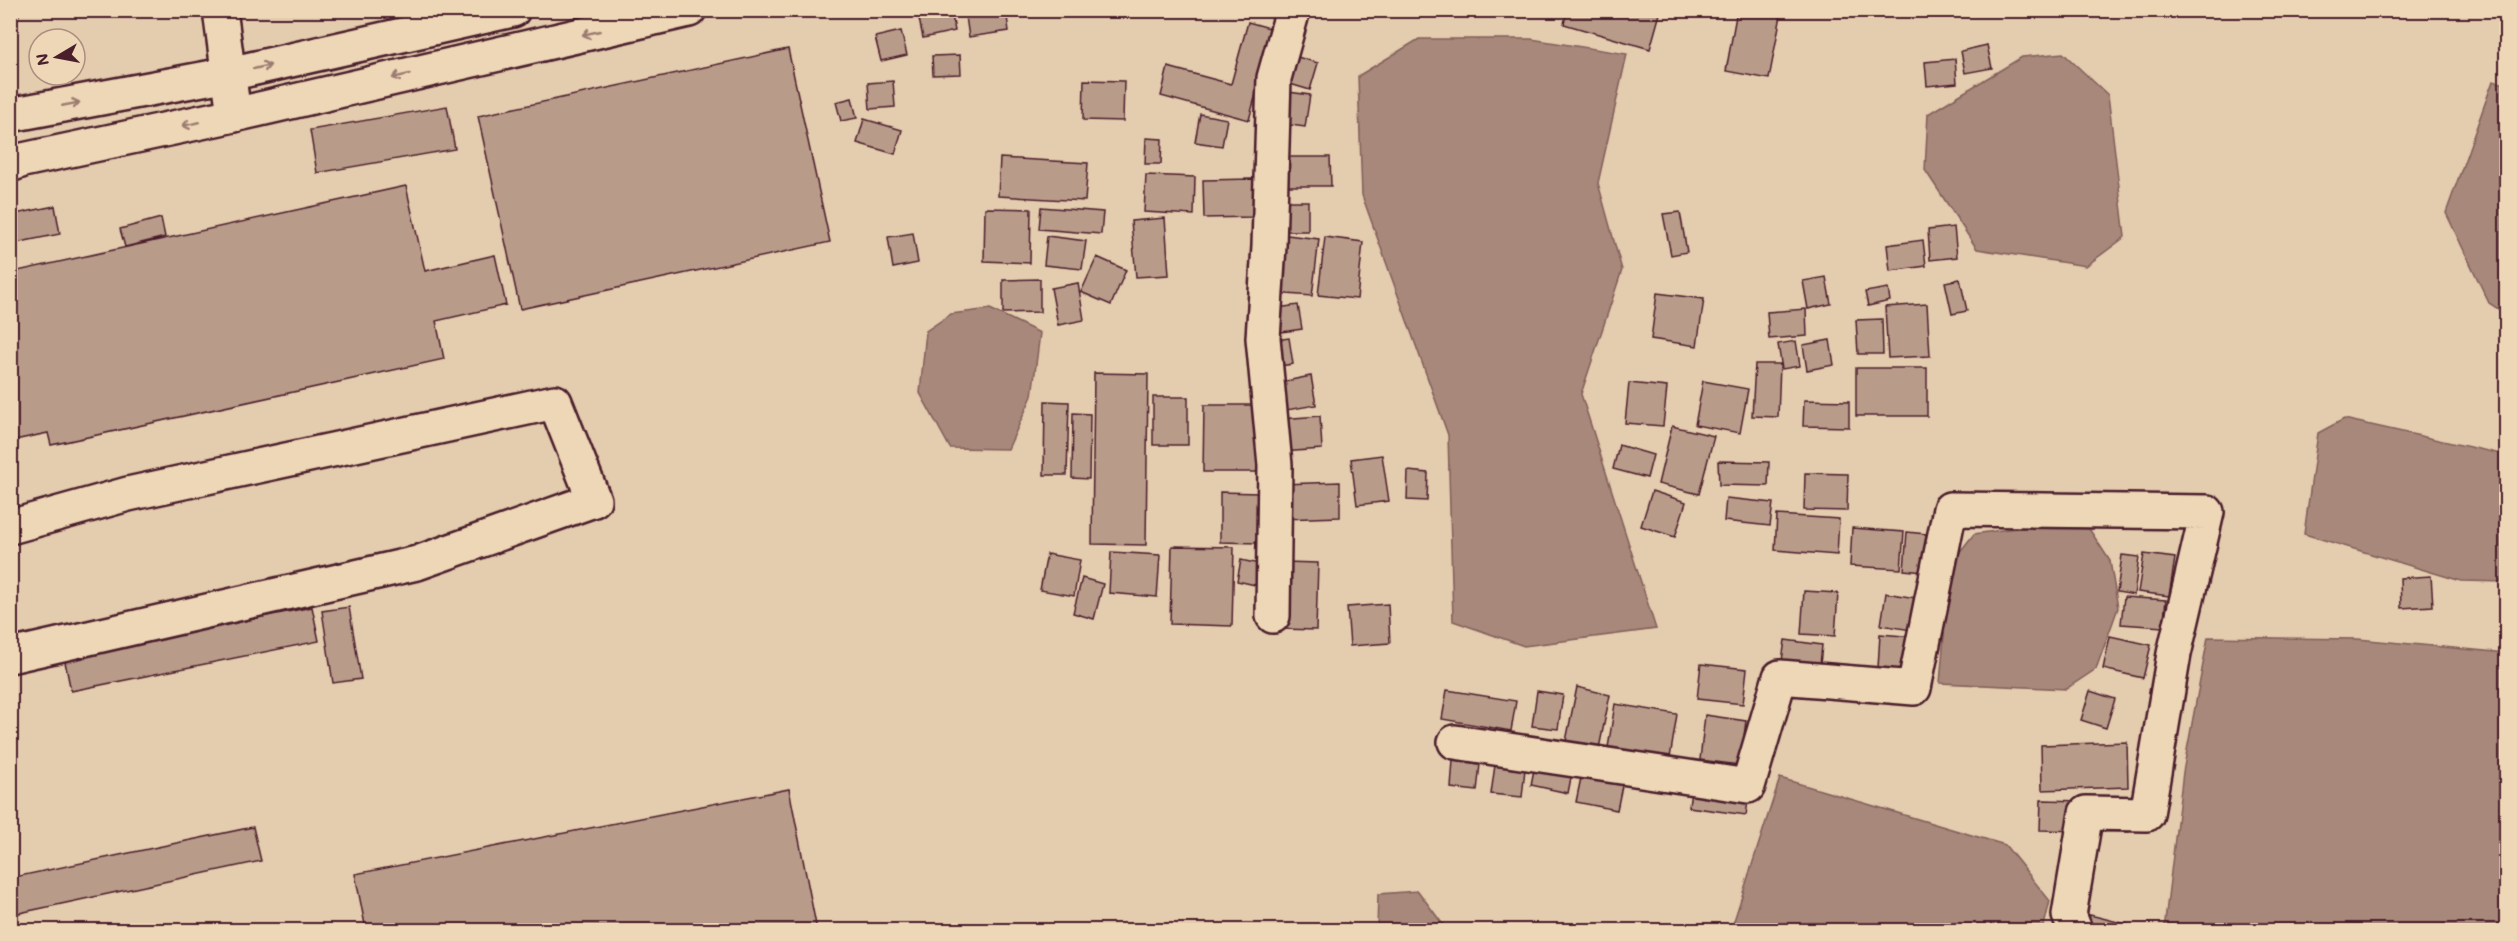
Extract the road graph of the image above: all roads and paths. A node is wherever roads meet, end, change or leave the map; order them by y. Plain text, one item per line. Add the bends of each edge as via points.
1 (220, 10) edge
2 (513, 10) edge
3 (689, 10) edge
4 (1293, 10) edge
5 (229, 74) junction
6 (10, 115) edge
7 (234, 115) junction
8 (10, 165) edge
9 (10, 527) edge
10 (1273, 616) dead end
11 (10, 656) edge
12 (1455, 742) dead end
13 (2074, 930) edge

1 - 5 street
5 -> 2 street
3 -> 7 street
4 - 10 street via 1274,78 1263,338 1275,465
6 -> 5 street
5 - 7 street
7 -> 8 street
9 - 11 street via 128,494 555,402 594,500 417,563
12 - 13 street via 1748,786 1780,677 1914,688 1950,508 2207,512 2174,654 2147,814 2086,813 2069,915

